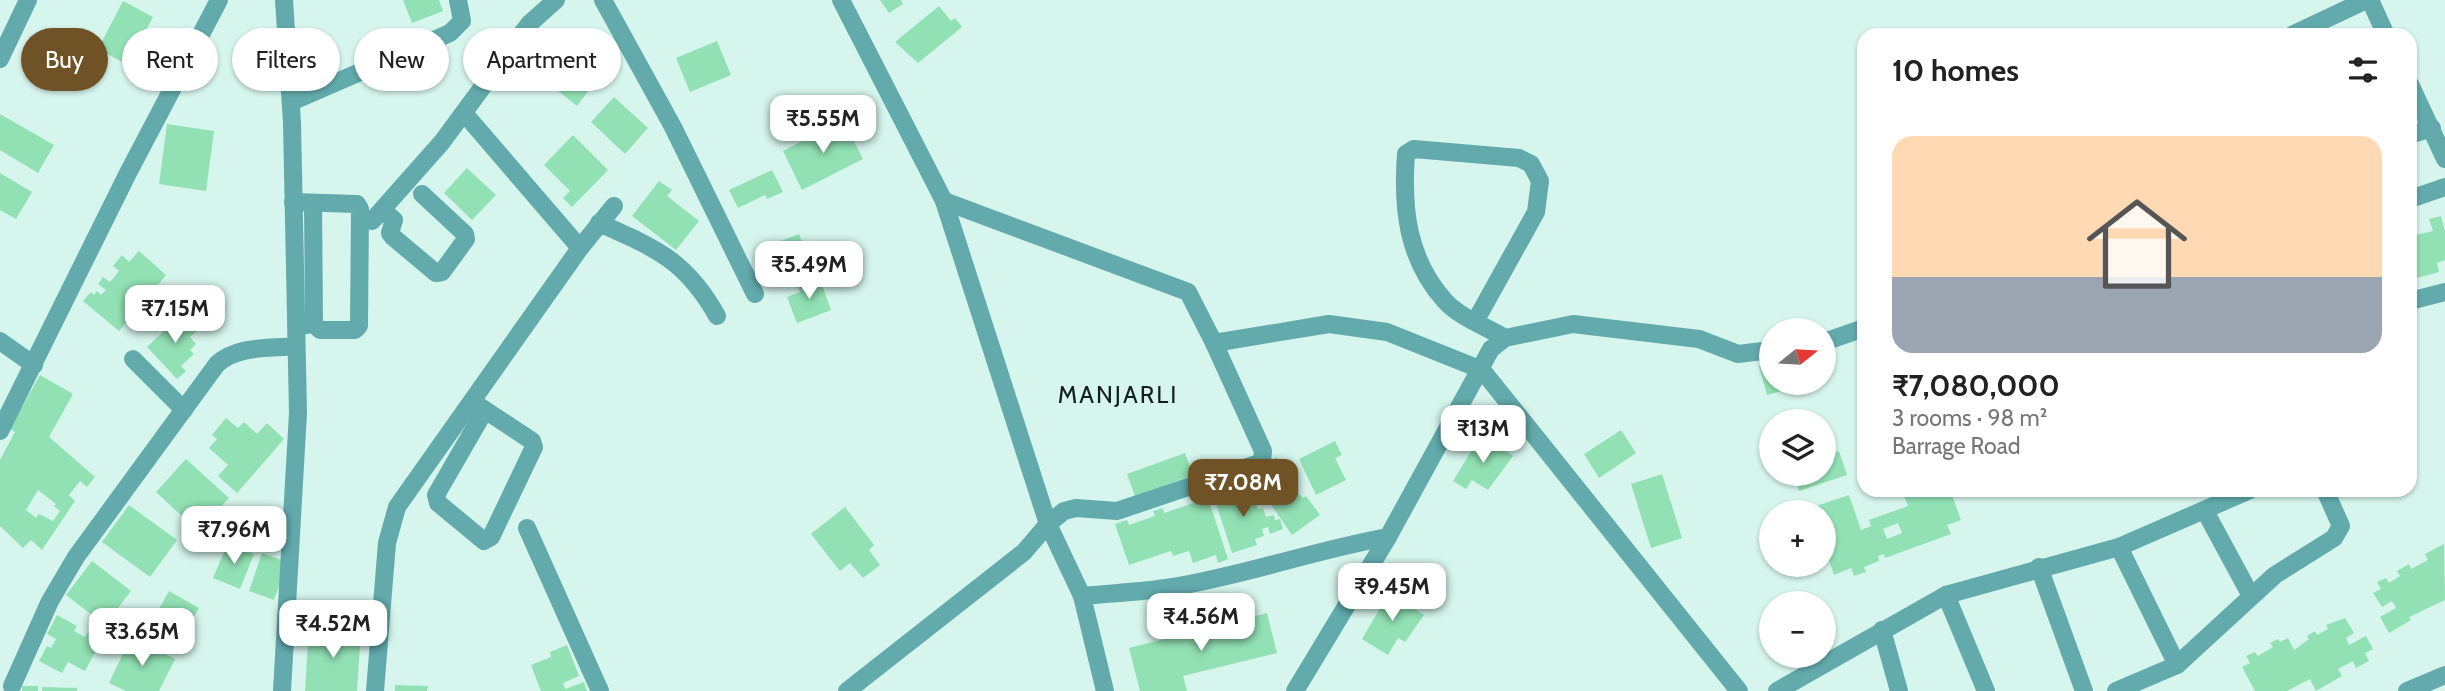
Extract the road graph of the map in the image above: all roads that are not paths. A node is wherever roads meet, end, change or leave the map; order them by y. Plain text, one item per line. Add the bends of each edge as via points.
1 (28, 0) edge
2 (219, 0) edge
3 (284, 0) edge
4 (458, 0) edge
5 (555, 0) edge
6 (603, 0) edge
7 (841, 0) edge
8 (2368, 0) edge
9 (2307, 28) edge
10 (2382, 28) edge
11 (0, 59) edge
12 (2417, 98) edge
13 (290, 102) junction
14 (464, 113) junction
15 (2432, 128) junction
16 (2417, 133) edge
17 (2445, 159) edge
18 (2445, 187) edge
19 (422, 194) dead end
20 (2417, 197) edge
21 (944, 201) junction
22 (293, 202) junction
23 (313, 203) junction
24 (614, 206) dead end
25 (599, 223) junction
26 (580, 248) junction
27 (295, 266) junction
28 (314, 266) junction
29 (2445, 292) edge
30 (755, 294) dead end
31 (2417, 299) edge
32 (717, 316) dead end
33 (1476, 320) junction
34 (305, 325) junction
35 (1857, 330) edge
36 (1505, 338) junction
37 (1836, 338) edge
38 (0, 341) edge
39 (1214, 342) junction
40 (296, 346) junction
41 (1759, 351) edge
42 (133, 359) dead end
43 (34, 365) junction
44 (1482, 370) junction
45 (479, 406) junction
46 (184, 410) junction
47 (0, 431) edge
48 (2235, 497) edge
49 (2328, 497) edge
50 (2205, 511) junction
51 (1048, 524) junction
52 (527, 528) dead end
53 (1388, 537) junction
54 (2119, 547) junction
55 (2039, 567) junction
56 (1947, 595) junction
57 (1082, 596) junction
58 (2251, 596) junction
59 (1882, 630) junction
60 (2177, 665) junction
61 (2445, 675) edge
62 (12, 687) dead end
63 (282, 691) edge
64 (375, 691) edge
65 (600, 691) edge
66 (848, 691) edge
67 (1105, 691) edge
68 (1295, 691) edge
69 (1739, 691) edge
70 (1777, 691) edge
71 (1899, 691) edge
72 (1986, 691) edge
73 (2084, 691) edge
74 (2116, 691) edge
75 (2407, 691) edge

1 - 11 street
2 - 43 street
3 - 13 street
4 - 13 street via 462,21 450,33
5 - 14 street via 529,24
6 - 30 street via 673,127
7 - 21 street
8 - 9 street
8 - 10 street
12 - 15 street
13 - 22 street
14 - 19 street via 377,215 394,220 393,237 436,273 442,272 465,234
14 - 26 street
15 - 16 street
15 - 17 street
18 - 20 street
21 - 39 street via 1188,292
21 - 51 street
22 - 23 street
22 - 27 street
23 - 28 street
23 - 34 street via 357,204 360,209 359,326 355,330 320,330
24 - 25 street
25 - 26 street
25 - 32 street via 654,247 686,270
26 - 45 street
27 - 28 street
27 - 34 street
28 - 34 street
29 - 31 street
33 - 33 street via 1536,212 1540,181 1531,164 1519,159 1414,149 1406,154 1403,193 1416,259 1446,303
33 - 36 street
34 - 40 street
35 - 37 street
36 - 41 street via 1573,324 1699,340 1738,354
36 - 44 street via 1490,349
38 - 43 street
39 - 44 street via 1329,324 1387,332
39 - 51 street via 1263,451 1262,462 1117,511 1064,511
40 - 46 street via 228,354
40 - 63 street via 298,413
42 - 46 street
43 - 47 street
44 - 53 street
44 - 69 street
45 - 45 street via 532,441 534,447 491,537 484,541 438,503 436,495
45 - 64 street via 397,507 387,543
46 - 62 street via 76,557 50,601
48 - 50 street
49 - 58 street via 2341,526 2334,538
50 - 54 street
50 - 58 street
51 - 57 street
51 - 66 street via 1024,552
52 - 65 street
53 - 57 street via 1173,587
53 - 68 street
54 - 55 street
54 - 60 street
55 - 56 street
55 - 73 street
56 - 59 street
56 - 72 street
57 - 67 street
58 - 60 street
59 - 70 street
59 - 71 street
60 - 74 street
61 - 75 street

